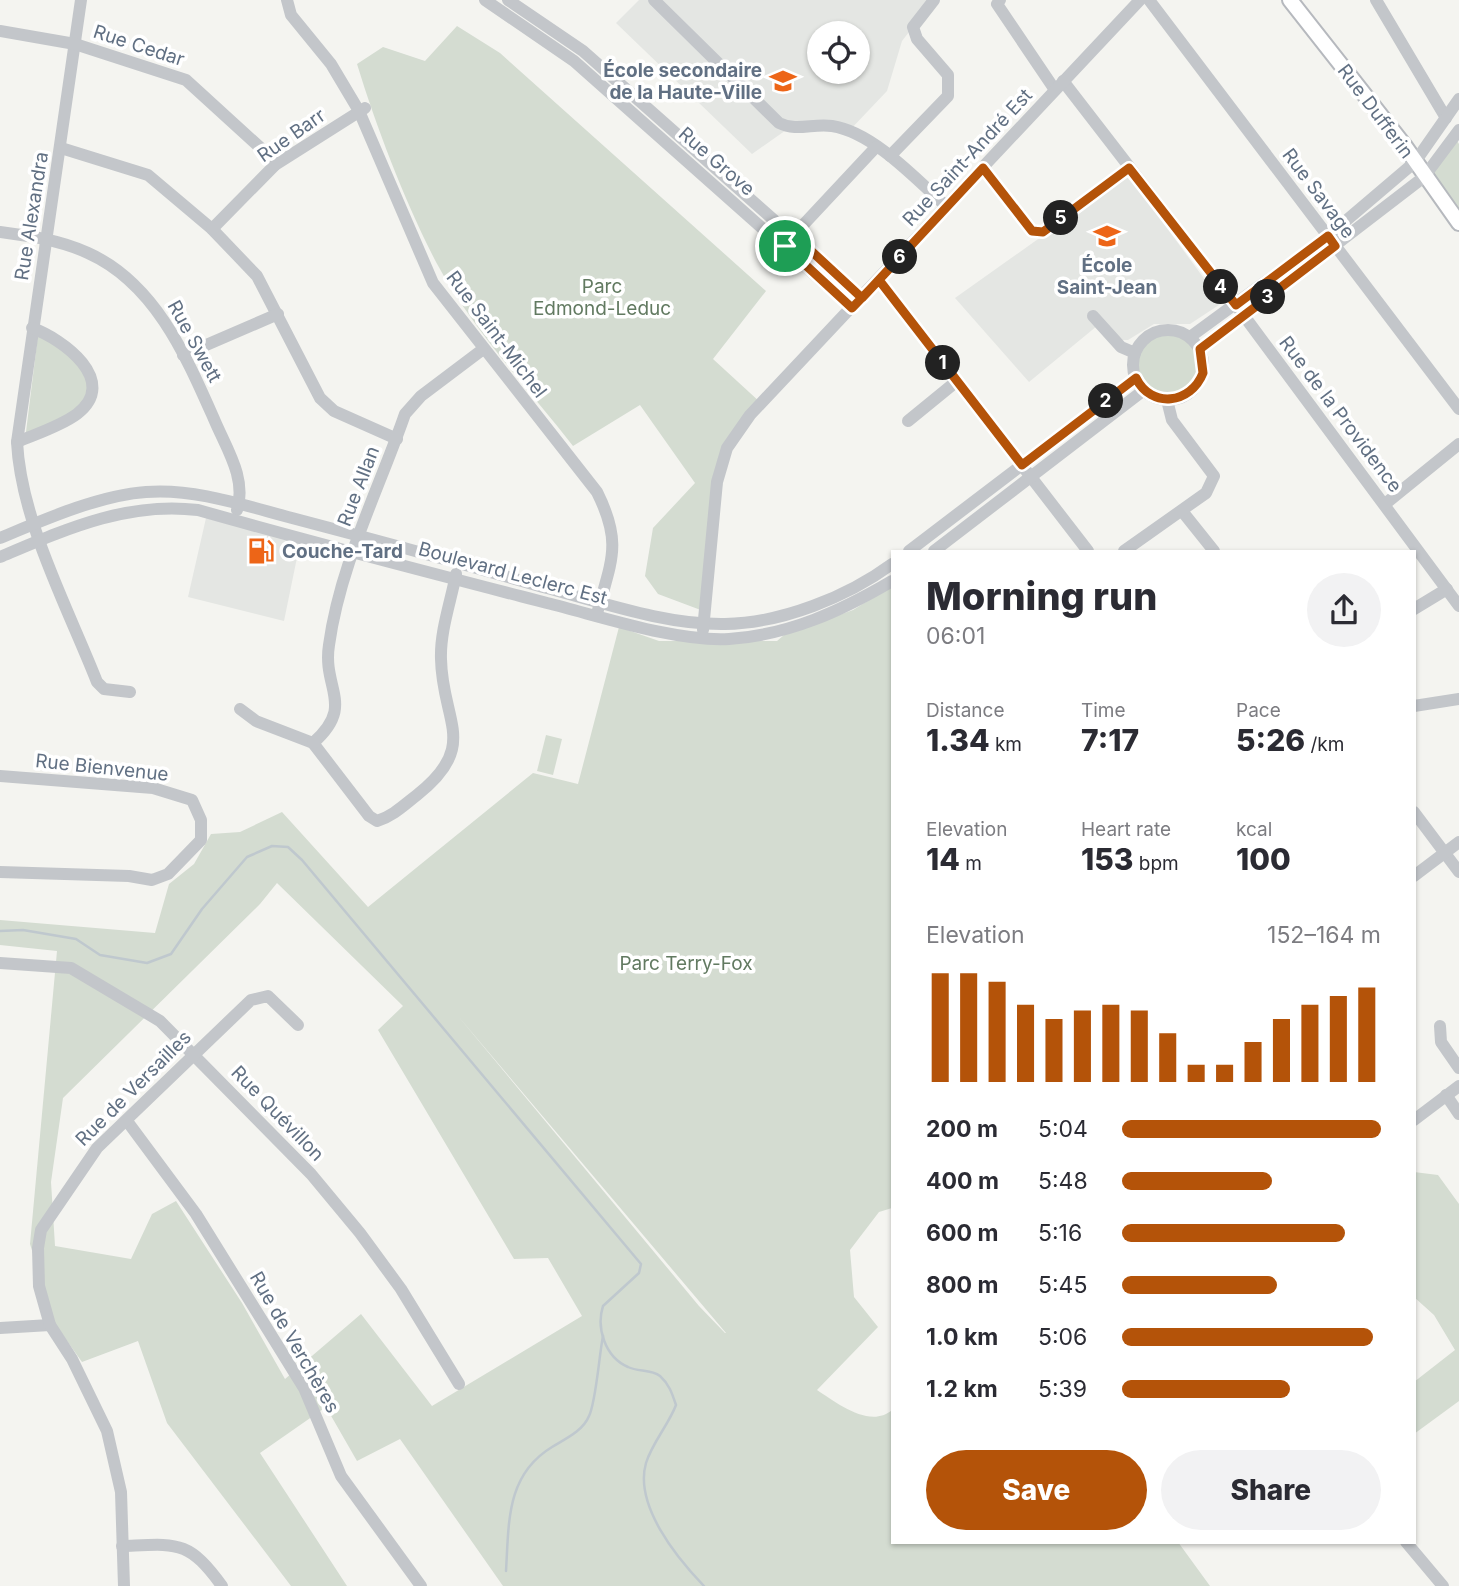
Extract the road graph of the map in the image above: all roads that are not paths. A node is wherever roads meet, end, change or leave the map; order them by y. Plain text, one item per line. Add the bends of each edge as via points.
1 (81, 0) edge
2 (286, 0) edge
3 (485, 0) edge
4 (508, 0) edge
5 (654, 0) edge
6 (934, 0) edge
7 (1140, 0) edge
8 (1149, 0) edge
9 (1290, 0) edge
10 (1376, 0) edge
11 (996, 1) edge
12 (0, 31) edge
13 (75, 44) junction
14 (1059, 85) junction
15 (1459, 99) edge
16 (363, 109) junction
17 (1446, 118) junction
18 (1458, 134) edge
19 (876, 147) junction
20 (61, 148) junction
21 (890, 156) junction
22 (1415, 162) junction
23 (275, 165) junction
24 (983, 168) junction
25 (1129, 168) junction
26 (1424, 177) junction
27 (947, 206) junction
28 (1459, 223) edge
29 (212, 229) junction
30 (0, 232) edge
31 (794, 235) junction
32 (48, 239) junction
33 (1332, 241) junction
34 (785, 246) junction
35 (879, 280) junction
36 (862, 298) junction
37 (852, 308) junction
38 (1239, 310) junction
39 (278, 314) junction
40 (1093, 316) dead end
41 (32, 328) junction
42 (1190, 337) junction
43 (1200, 349) junction
44 (482, 350) junction
45 (1135, 353) junction
46 (183, 355) junction
47 (1136, 378) junction
48 (957, 381) junction
49 (1144, 390) junction
50 (1167, 400) junction
51 (1459, 409) edge
52 (908, 421) dead end
53 (397, 439) junction
54 (17, 442) junction
55 (1459, 444) edge
56 (1022, 465) junction
57 (1031, 477) junction
58 (1385, 504) junction
59 (239, 505) junction
60 (1182, 511) junction
61 (234, 520) junction
62 (35, 524) junction
63 (941, 529) junction
64 (360, 536) junction
65 (0, 538) edge
66 (40, 540) junction
67 (950, 540) junction
68 (910, 550) edge
69 (935, 550) edge
70 (958, 550) edge
71 (1087, 550) edge
72 (1125, 550) edge
73 (1213, 550) edge
74 (354, 551) junction
75 (0, 558) edge
76 (459, 563) junction
77 (891, 567) edge
78 (455, 579) junction
79 (891, 582) edge
80 (1447, 589) junction
81 (1459, 606) edge
82 (1416, 608) edge
83 (599, 609) junction
84 (704, 622) junction
85 (701, 637) junction
86 (130, 692) dead end
87 (1459, 699) edge
88 (1416, 706) edge
89 (240, 709) dead end
90 (313, 743) junction
91 (0, 776) edge
92 (1416, 815) edge
93 (1459, 842) edge
94 (1445, 853) junction
95 (0, 872) edge
96 (1459, 872) edge
97 (1416, 875) edge
98 (0, 963) edge
99 (298, 1025) dead end
100 (1440, 1026) dead end
101 (194, 1055) junction
102 (1459, 1068) edge
103 (1459, 1086) edge
104 (1446, 1095) junction
105 (1459, 1114) edge
106 (1416, 1118) edge
107 (127, 1121) junction
108 (50, 1325) junction
109 (0, 1328) edge
110 (459, 1384) dead end
111 (1408, 1544) edge
112 (122, 1546) junction
113 (124, 1586) edge
114 (222, 1586) edge
115 (421, 1586) edge
116 (1443, 1586) edge

1 - 13 street, Rue Alexandra
2 - 16 street, Rue Saint-Michel via 291,15
3 - 34 street, Rue Grove via 574,61
4 - 31 street, Rue Grove via 583,51
5 - 19 street via 779,123 789,128 831,126
6 - 21 street via 913,27 925,51 948,75 948,96
7 - 14 street, Rue Saint-André Est
8 - 33 street, Rue Savage
9 - 22 main road, Rue Dufferin
10 - 17 street
11 - 14 street, Rue de la Providence
12 - 13 street, Rue Cedar
13 - 20 street, Rue Alexandra
13 - 23 street, Rue Cedar via 186,80
14 - 24 street, Rue Saint-André Est
14 - 25 street, Rue de la Providence
15 - 17 street
16 - 23 street, Rue Barr
16 - 44 street, Rue Saint-Michel via 426,271
17 - 22 street
18 - 26 street
19 - 21 street
19 - 31 street
20 - 29 street via 148,175
20 - 32 street, Rue Alexandra
21 - 27 street
22 - 26 main road, Rue Dufferin
22 - 33 street
23 - 29 street, Rue Barr
24 - 25 street via 1032,231 1043,232
24 - 27 street, Rue Saint-André Est
25 - 38 street, Rue de la Providence
26 - 28 main road, Rue Dufferin
26 - 33 street
27 - 35 street, Rue Saint-André Est
29 - 39 street via 257,276
30 - 32 street, Rue Swett
31 - 34 street
31 - 36 street, Rue Grove
32 - 41 street, Rue Alexandra
32 - 46 street, Rue Swett via 89,253 124,276 151,301
33 - 38 street
33 - 51 street, Rue Savage
34 - 37 street, Rue Grove
35 - 36 street, Rue Saint-André Est
35 - 48 street
36 - 37 street, Rue Saint-André Est
37 - 84 street, Rue Saint-André Est via 750,415 727,448 711,523
38 - 42 street
38 - 43 street
38 - 58 street, Rue de la Providence
39 - 46 street
39 - 53 street via 320,398 334,411
40 - 45 street via 1121,346
41 - 54 street, Rue Alexandra
41 - 54 street via 65,344 82,359 92,383 90,399 77,414
42 - 43 street
42 - 45 street via 1173,330 1156,332 1142,341
43 - 50 street via 1200,380 1187,394
44 - 53 street, Rue Allan via 413,404
44 - 83 street, Rue Saint-Michel via 597,492 610,518 613,549
45 - 47 street
46 - 59 street, Rue Swett via 239,476
47 - 49 street
47 - 56 street
48 - 52 street
48 - 56 street
49 - 50 street
49 - 57 street
50 - 60 street via 1172,420 1214,476 1206,493
53 - 64 street, Rue Allan
54 - 62 street, Rue Alexandra via 20,475
55 - 58 street
56 - 57 street
56 - 63 street
57 - 67 street
57 - 71 street
58 - 80 street, Rue de la Providence
59 - 61 street, Rue Swett
59 - 62 street, Boulevard Leclerc Est via 147,492 120,496
59 - 64 street, Boulevard Leclerc Est
60 - 72 street
60 - 73 street
61 - 66 street, Boulevard Leclerc Est via 198,510 148,508 123,511
61 - 74 street, Boulevard Leclerc Est
62 - 65 street, Boulevard Leclerc Est
62 - 66 street, Rue Alexandra
63 - 67 street
63 - 68 street
64 - 74 street, Rue Allan
64 - 76 street, Boulevard Leclerc Est
66 - 75 street, Boulevard Leclerc Est
66 - 86 street, Rue Alexandra via 97,682 104,690
67 - 69 street
67 - 70 street
74 - 78 street, Boulevard Leclerc Est
74 - 90 street, Rue Allan via 329,644 336,715
76 - 78 street
76 - 83 street, Boulevard Leclerc Est
77 - 84 street, Boulevard Leclerc Est via 837,596 765,620
78 - 83 street, Boulevard Leclerc Est
78 - 90 street via 441,658 454,734 452,755 437,779 388,818 377,821
79 - 85 street, Boulevard Leclerc Est via 846,608 769,635
80 - 81 street, Rue de la Providence
80 - 82 street
83 - 84 street, Boulevard Leclerc Est
83 - 85 street, Boulevard Leclerc Est
84 - 85 street, Rue Saint-André Est
87 - 88 street
89 - 90 street via 256,721
91 - 95 street, Rue Bienvenue via 153,788 192,800 201,820 201,840 192,853 168,874 152,880
92 - 94 street
93 - 94 street
94 - 96 street
94 - 97 street
98 - 101 street, Rue Quévillon via 71,968 160,1021
99 - 101 street, Rue de Versailles via 268,996 251,1000
100 - 102 street via 1441,1042
101 - 107 street, Rue de Versailles
101 - 110 street, Rue Quévillon via 311,1174 352,1223 401,1289
103 - 104 street
104 - 105 street
104 - 106 street
107 - 108 street, Rue de Versailles via 97,1148 41,1230 39,1286
107 - 115 street, Rue de Verchères via 196,1213 304,1388 341,1476
108 - 109 street
108 - 112 street, Rue de Versailles via 107,1431 121,1492
111 - 116 street
112 - 113 street, Rue de Versailles
112 - 114 street via 182,1547 203,1560

